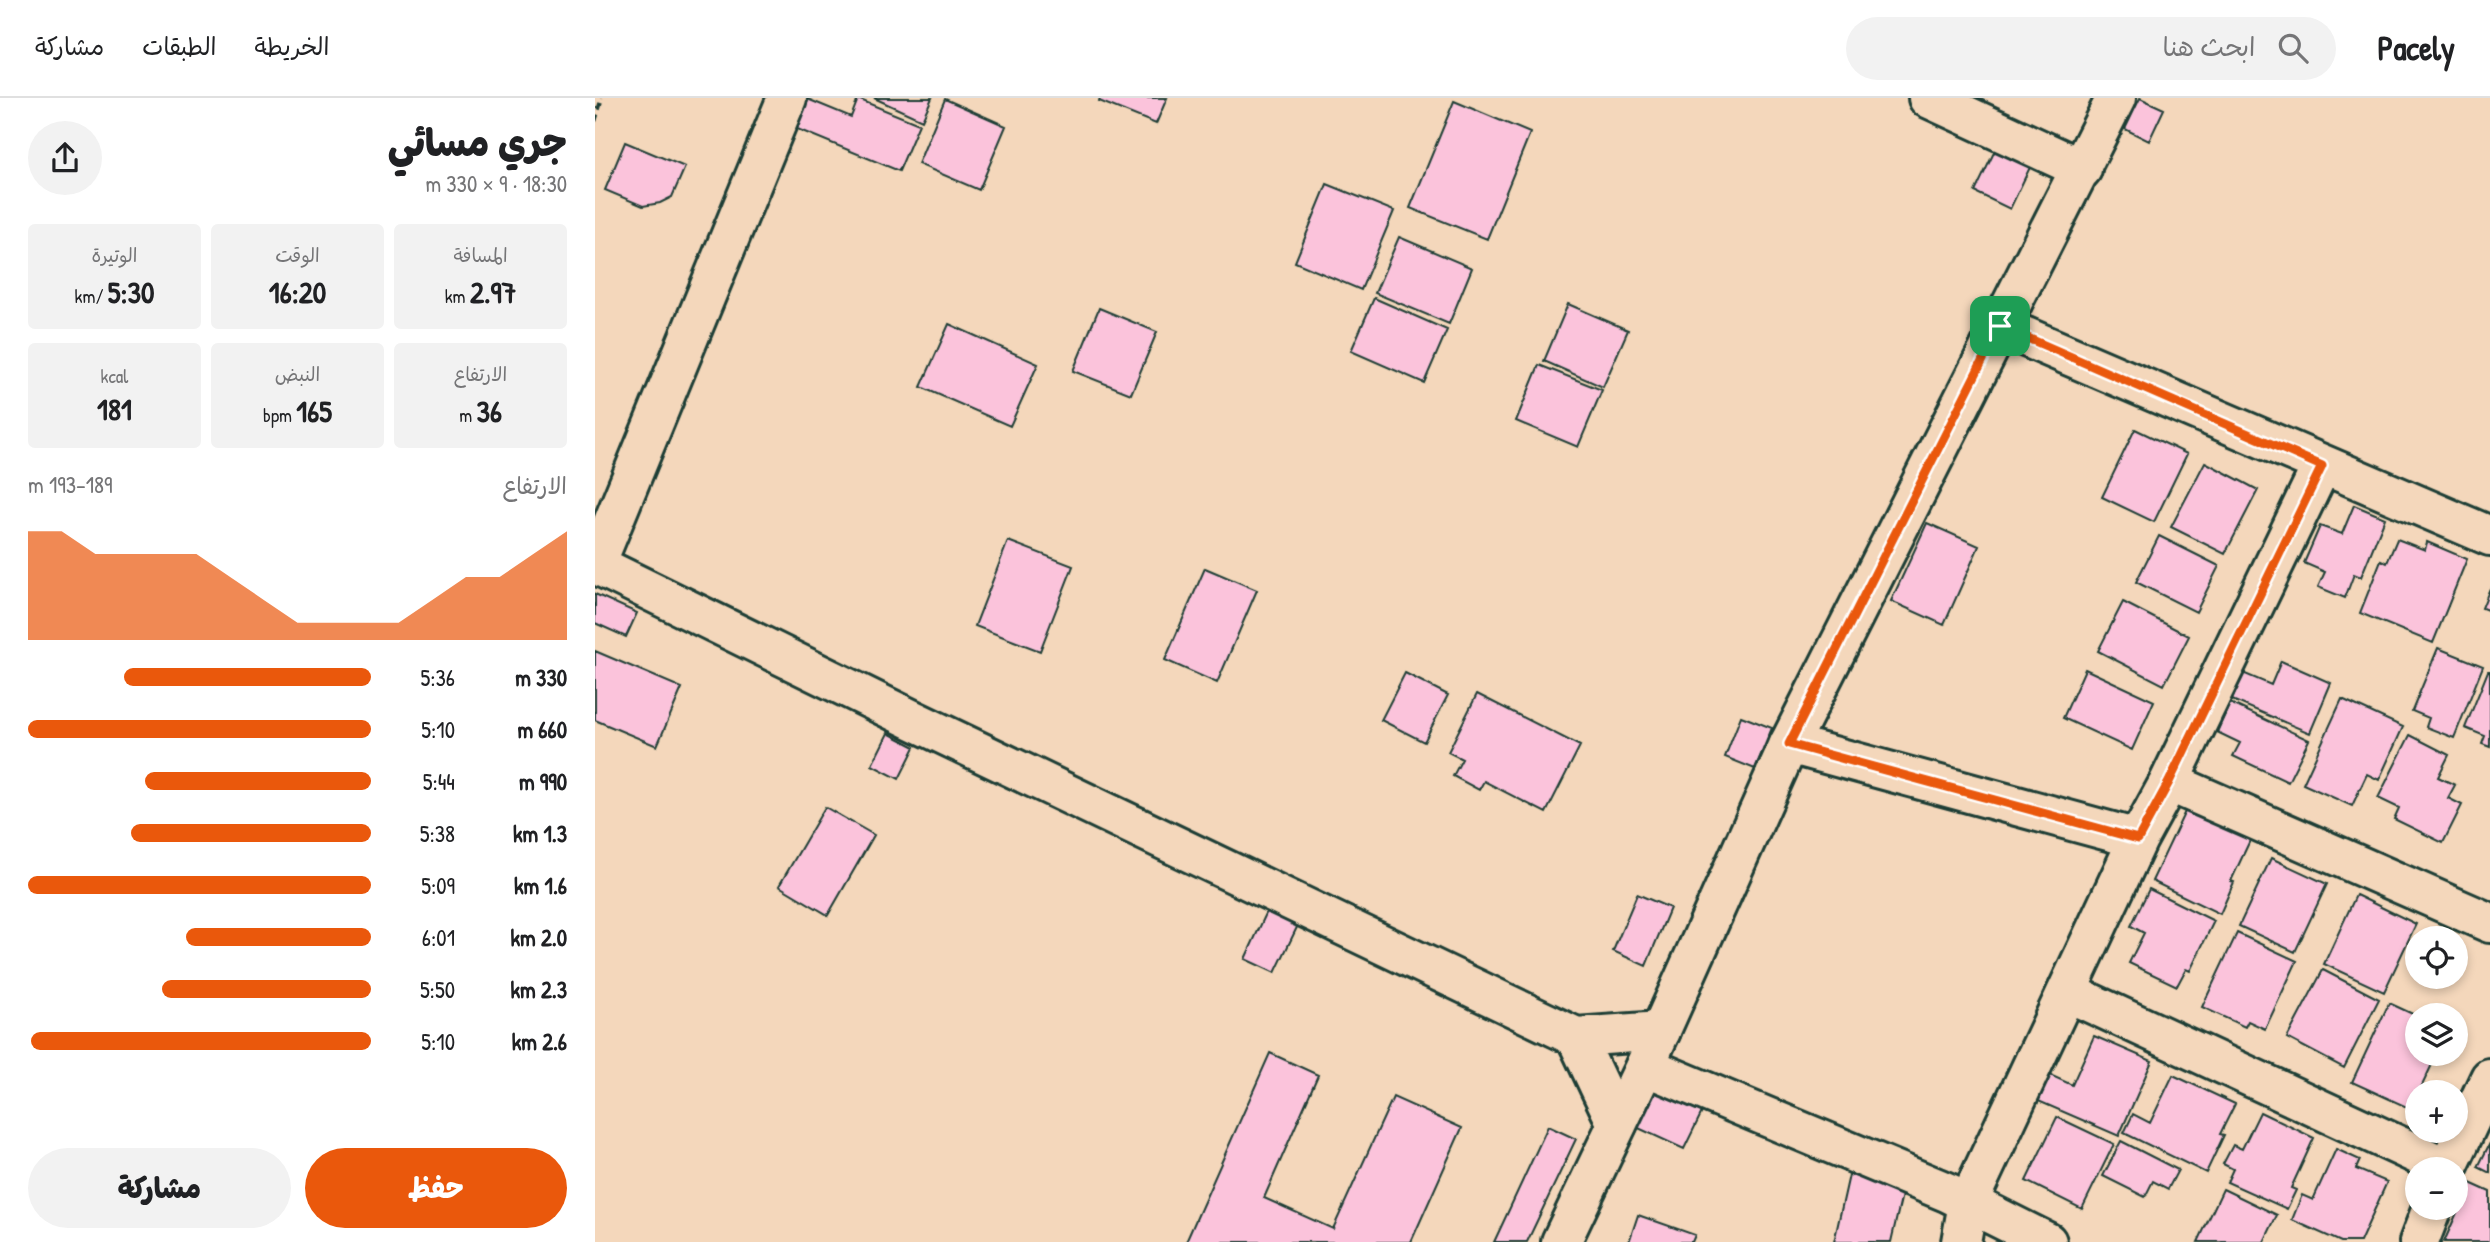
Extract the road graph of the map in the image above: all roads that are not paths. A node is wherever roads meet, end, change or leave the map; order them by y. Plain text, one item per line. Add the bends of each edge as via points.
1 (787, 98) edge
2 (1928, 98) edge
3 (2116, 98) edge
4 (2082, 169) junction
5 (2000, 326) junction
6 (2322, 466) junction
7 (2490, 536) edge
8 (596, 564) edge
9 (1789, 744) junction
10 (2169, 782) junction
11 (2138, 839) junction
12 (2490, 923) edge
13 (2067, 992) junction
14 (1661, 1031) junction
15 (1576, 1037) junction
16 (1645, 1066) junction
17 (2490, 1078) edge
18 (1618, 1124) junction
19 (2421, 1157) edge
20 (2453, 1157) edge
21 (1968, 1203) junction
22 (2427, 1220) edge
23 (1561, 1242) edge
24 (1962, 1242) edge
25 (2047, 1242) edge
26 (2419, 1242) edge

1 - 8 street
2 - 4 street
3 - 4 street
4 - 5 street
5 - 6 street
5 - 9 street
6 - 7 street
6 - 10 street
8 - 15 street
9 - 11 street
9 - 14 street
10 - 11 street
10 - 12 street
11 - 13 street
13 - 19 street
13 - 21 street
14 - 15 street
14 - 16 street
15 - 18 street
16 - 18 street
16 - 21 street
17 - 20 street
18 - 23 street
21 - 24 street
21 - 25 street
22 - 26 street

